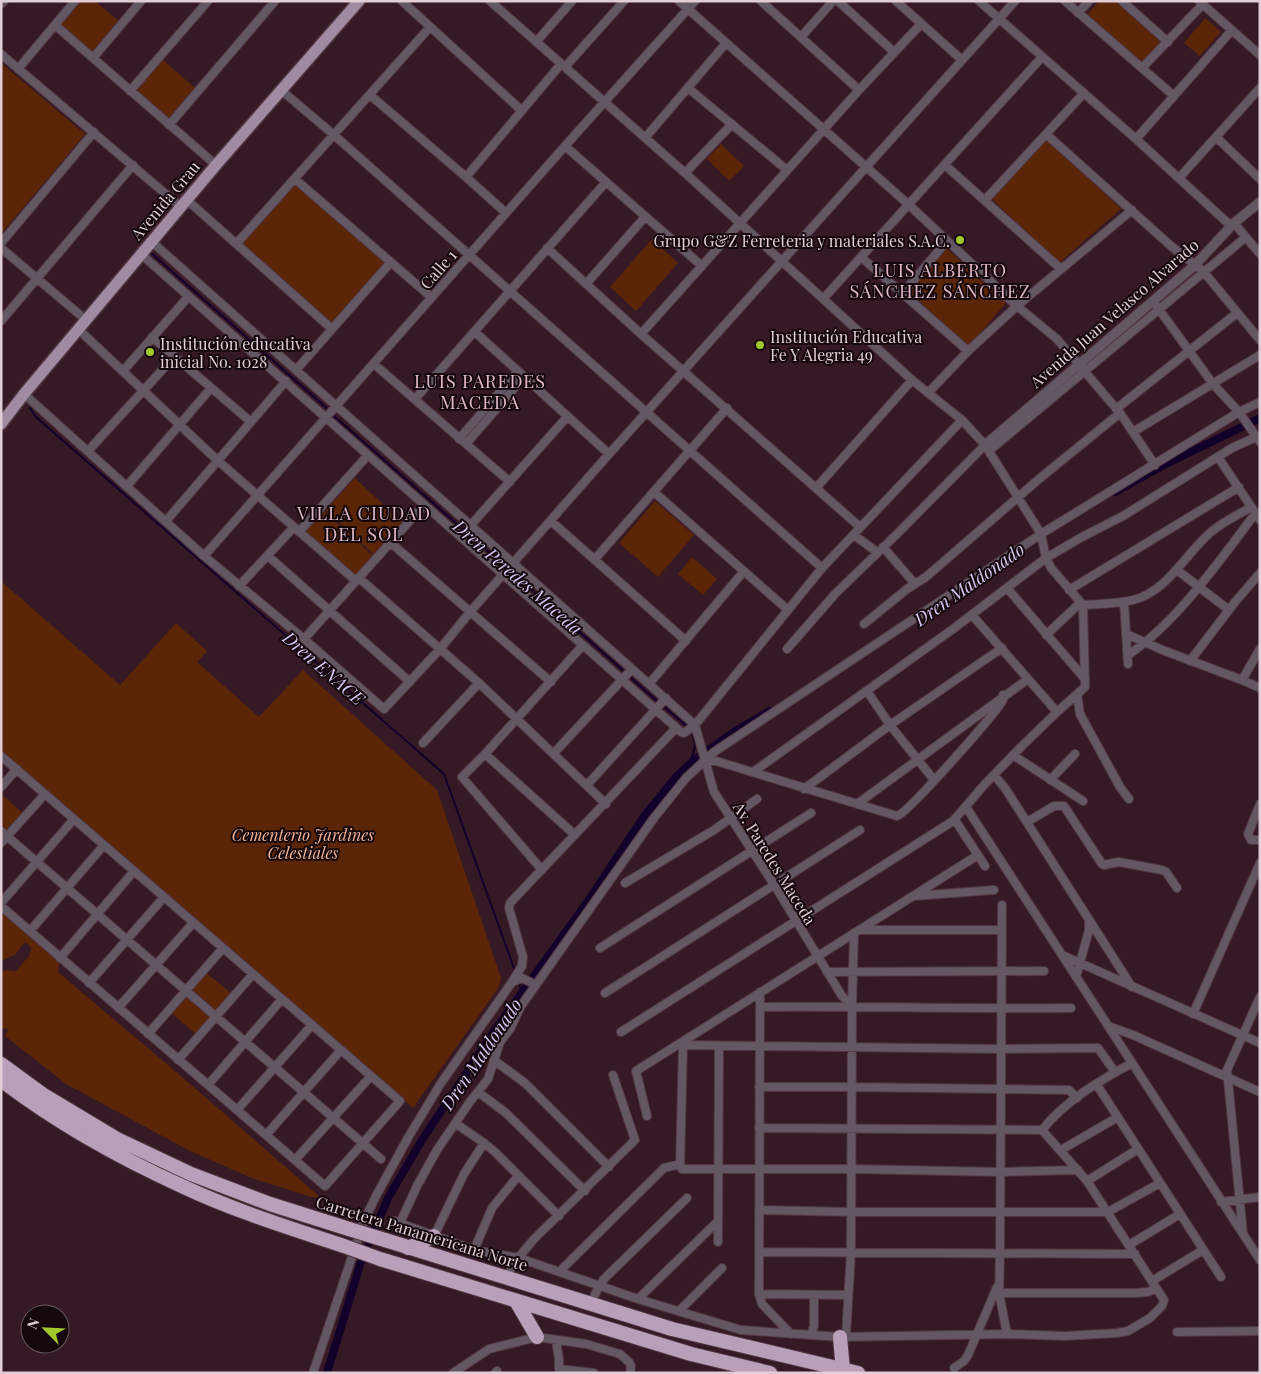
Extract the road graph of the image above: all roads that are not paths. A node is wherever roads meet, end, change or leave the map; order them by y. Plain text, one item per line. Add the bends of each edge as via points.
1 (4, 1) edge
2 (75, 1) edge
3 (141, 1) edge
4 (208, 1) edge
5 (275, 1) edge
6 (359, 1) edge
7 (402, 1) edge
8 (490, 1) edge
9 (572, 1) edge
10 (624, 1) edge
11 (678, 1) edge
12 (694, 1) edge
13 (896, 1) edge
14 (979, 1) edge
15 (1015, 1) edge
16 (1065, 1) edge
17 (1089, 1) edge
18 (1122, 1) edge
19 (764, 2) edge
20 (839, 2) edge
21 (1201, 3) edge
22 (1, 4) edge
23 (688, 9) junction
24 (1078, 13) junction
25 (999, 19) junction
26 (921, 24) junction
27 (54, 26) junction
28 (430, 27) junction
29 (1232, 30) junction
30 (801, 37) junction
31 (536, 42) junction
32 (1168, 42) junction
33 (726, 43) junction
34 (894, 52) junction
35 (1, 54) edge
36 (1260, 55) edge
37 (1042, 57) junction
38 (93, 58) junction
39 (962, 60) junction
40 (563, 66) junction
41 (1142, 68) junction
42 (18, 69) junction
43 (688, 88) junction
44 (1260, 88) edge
45 (281, 90) junction
46 (859, 90) junction
47 (130, 91) junction
48 (1084, 93) junction
49 (370, 95) junction
50 (1174, 96) junction
51 (605, 102) junction
52 (521, 110) junction
53 (732, 124) junction
54 (169, 125) junction
55 (824, 129) junction
56 (94, 132) junction
57 (1046, 134) junction
58 (334, 135) junction
59 (1216, 137) junction
60 (645, 138) junction
61 (1136, 139) junction
62 (564, 146) junction
63 (133, 165) junction
64 (216, 165) junction
65 (945, 165) junction
66 (866, 168) junction
67 (787, 170) junction
68 (685, 173) junction
69 (1258, 174) edge
70 (466, 177) junction
71 (1178, 178) junction
72 (295, 179) junction
73 (606, 182) junction
74 (985, 200) junction
75 (1260, 202) edge
76 (184, 203) junction
77 (908, 204) junction
78 (1132, 210) junction
79 (506, 213) junction
80 (645, 217) junction
81 (740, 223) junction
82 (1232, 225) junction
83 (1246, 237) junction
84 (947, 241) junction
85 (152, 242) junction
86 (237, 243) junction
87 (1, 244) edge
88 (1, 248) edge
89 (547, 248) junction
90 (1260, 254) edge
91 (142, 255) junction
92 (469, 255) junction
93 (861, 257) junction
94 (391, 262) junction
95 (781, 263) junction
96 (1195, 265) junction
97 (702, 266) junction
98 (1061, 269) junction
99 (1203, 271) junction
100 (37, 279) junction
101 (586, 284) junction
102 (510, 290) junction
103 (902, 294) junction
104 (188, 296) junction
105 (432, 297) junction
106 (823, 299) junction
107 (1153, 301) junction
108 (1017, 306) junction
109 (1159, 310) junction
110 (1237, 312) junction
111 (1, 321) edge
112 (82, 325) junction
113 (332, 330) junction
114 (475, 332) junction
115 (641, 334) junction
116 (152, 337) junction
117 (1260, 340) edge
118 (968, 352) junction
119 (1189, 352) junction
120 (1260, 356) edge
121 (174, 357) junction
122 (374, 364) junction
123 (1082, 368) junction
124 (296, 370) junction
125 (684, 370) junction
126 (123, 371) junction
127 (521, 374) junction
128 (912, 380) junction
129 (286, 382) junction
130 (1213, 384) junction
131 (211, 388) junction
132 (143, 391) junction
133 (928, 393) junction
134 (24, 394) junction
135 (414, 399) junction
136 (1260, 402) edge
137 (335, 407) junction
138 (727, 408) junction
139 (1118, 411) junction
140 (648, 412) junction
141 (1239, 412) junction
142 (326, 417) junction
143 (567, 417) junction
144 (962, 420) junction
145 (251, 422) junction
146 (1, 424) edge
147 (180, 425) junction
148 (1133, 432) junction
149 (1258, 439) edge
150 (462, 442) junction
151 (988, 447) junction
152 (690, 450) junction
153 (88, 451) junction
154 (609, 454) junction
155 (368, 455) junction
156 (1218, 457) junction
157 (217, 460) junction
158 (1155, 465) junction
159 (510, 482) junction
160 (127, 486) junction
161 (1239, 487) junction
162 (816, 488) junction
163 (654, 492) junction
164 (257, 496) junction
165 (1019, 496) junction
166 (424, 505) junction
167 (1251, 507) junction
168 (1258, 515) edge
169 (166, 521) junction
170 (551, 521) junction
171 (470, 526) junction
172 (860, 526) junction
173 (297, 530) junction
174 (1041, 534) junction
175 (854, 535) junction
176 (390, 543) junction
177 (880, 550) junction
178 (204, 556) junction
179 (268, 556) junction
180 (1046, 558) junction
181 (595, 559) junction
182 (513, 564) junction
183 (822, 568) junction
184 (1177, 570) junction
185 (744, 571) junction
186 (1260, 573) edge
187 (503, 575) junction
188 (358, 580) junction
189 (915, 584) junction
190 (239, 586) junction
191 (1199, 586) junction
192 (1007, 588) junction
193 (1069, 590) junction
194 (1124, 602) junction
195 (1082, 604) junction
196 (788, 610) junction
197 (1229, 610) junction
198 (331, 611) junction
199 (470, 612) junction
200 (972, 615) junction
201 (864, 624) dead end
202 (1126, 634) junction
203 (1046, 635) junction
204 (304, 639) junction
205 (686, 641) junction
206 (1147, 642) junction
207 (583, 645) junction
208 (1002, 648) junction
209 (440, 649) junction
210 (787, 649) dead end
211 (1260, 649) edge
212 (1128, 655) junction
213 (1190, 660) junction
214 (1128, 664) dead end
215 (632, 669) junction
216 (1028, 678) junction
217 (1085, 679) junction
218 (622, 680) junction
219 (1242, 680) junction
220 (410, 682) junction
221 (551, 682) junction
222 (479, 684) junction
223 (650, 684) junction
224 (1260, 688) edge
225 (867, 691) junction
226 (1076, 694) junction
227 (1003, 695) junction
228 (666, 698) junction
229 (655, 709) junction
230 (1056, 712) junction
231 (517, 719) junction
232 (695, 725) junction
233 (890, 725) junction
234 (676, 728) junction
235 (423, 743) dead end
236 (485, 754) junction
237 (554, 754) junction
238 (1075, 754) dead end
239 (1013, 755) junction
240 (1, 756) edge
241 (705, 760) junction
242 (917, 760) junction
243 (17, 769) junction
244 (752, 772) junction
245 (994, 775) junction
246 (934, 780) junction
247 (1050, 780) junction
248 (587, 785) junction
249 (1, 786) edge
250 (804, 788) junction
251 (45, 794) junction
252 (1129, 799) dead end
253 (757, 800) dead end
254 (1083, 801) dead end
255 (606, 804) junction
256 (856, 804) junction
257 (1260, 804) edge
258 (966, 807) junction
259 (811, 813) dead end
260 (730, 818) junction
261 (74, 819) junction
262 (954, 820) junction
263 (1027, 822) junction
264 (860, 830) dead end
265 (4, 834) edge
266 (575, 835) junction
267 (1260, 840) edge
268 (1, 844) edge
269 (104, 846) junction
270 (752, 851) junction
271 (978, 855) junction
272 (37, 862) junction
273 (1260, 863) edge
274 (985, 866) dead end
275 (542, 870) junction
276 (134, 871) junction
277 (625, 883) dead end
278 (775, 886) junction
279 (67, 888) junction
280 (1177, 888) dead end
281 (994, 890) dead end
282 (911, 896) junction
283 (164, 897) junction
284 (1, 904) edge
285 (1002, 905) dead end
286 (98, 914) junction
287 (1089, 919) junction
288 (796, 921) junction
289 (193, 923) junction
290 (1002, 930) junction
291 (30, 931) junction
292 (857, 932) junction
293 (127, 940) junction
294 (223, 948) junction
295 (600, 948) dead end
296 (1062, 955) junction
297 (818, 956) junction
298 (60, 958) junction
299 (1080, 963) junction
300 (156, 965) junction
301 (853, 971) junction
302 (1002, 971) junction
303 (1044, 971) dead end
304 (827, 972) junction
305 (253, 974) junction
306 (1076, 977) junction
307 (512, 982) junction
308 (89, 983) junction
309 (536, 985) junction
310 (1132, 987) junction
311 (186, 990) junction
312 (760, 992) junction
313 (605, 993) dead end
314 (1260, 996) edge
315 (282, 999) junction
316 (852, 1006) junction
317 (760, 1007) junction
318 (118, 1008) junction
319 (1071, 1008) dead end
320 (1002, 1009) junction
321 (1193, 1014) junction
322 (216, 1016) junction
323 (312, 1024) junction
324 (1108, 1026) junction
325 (621, 1032) dead end
326 (148, 1034) junction
327 (1242, 1035) junction
328 (245, 1042) junction
329 (1260, 1043) edge
330 (681, 1045) junction
331 (719, 1046) junction
332 (760, 1046) junction
333 (852, 1046) junction
334 (1002, 1049) junction
335 (342, 1050) junction
336 (178, 1060) junction
337 (495, 1061) junction
338 (1132, 1063) junction
339 (1, 1064) edge
340 (274, 1067) junction
341 (1115, 1072) junction
342 (613, 1075) dead end
343 (372, 1076) junction
344 (1227, 1076) junction
345 (1, 1080) edge
346 (208, 1085) junction
347 (1097, 1085) junction
348 (759, 1087) junction
349 (852, 1087) junction
350 (1001, 1089) junction
351 (478, 1092) junction
352 (1260, 1092) edge
353 (304, 1093) junction
354 (1077, 1098) junction
355 (237, 1110) junction
356 (647, 1116) dead end
357 (1118, 1117) junction
358 (333, 1118) junction
359 (455, 1123) junction
360 (759, 1128) junction
361 (852, 1128) junction
362 (1001, 1130) junction
363 (1042, 1130) junction
364 (266, 1135) junction
365 (484, 1143) junction
366 (363, 1144) junction
367 (1061, 1150) junction
368 (1138, 1150) junction
369 (381, 1159) dead end
370 (296, 1160) junction
371 (680, 1164) junction
372 (609, 1167) junction
373 (718, 1170) junction
374 (759, 1170) junction
375 (852, 1170) junction
376 (1078, 1170) junction
377 (1001, 1172) junction
378 (518, 1176) junction
379 (1088, 1181) junction
380 (1160, 1184) junction
381 (585, 1191) junction
382 (1260, 1197) edge
383 (687, 1198) dead end
384 (1239, 1199) junction
385 (1221, 1202) junction
386 (759, 1210) junction
387 (1001, 1211) junction
388 (852, 1212) junction
389 (1108, 1212) junction
390 (1180, 1214) junction
391 (559, 1216) junction
392 (718, 1221) junction
393 (434, 1236) junction
394 (1243, 1236) junction
395 (718, 1242) dead end
396 (1129, 1245) junction
397 (408, 1248) junction
398 (474, 1250) junction
399 (1203, 1250) junction
400 (759, 1252) junction
401 (851, 1253) junction
402 (1000, 1253) junction
403 (1135, 1254) junction
404 (519, 1258) junction
405 (1260, 1260) edge
406 (722, 1268) dead end
407 (559, 1272) junction
408 (1221, 1277) dead end
409 (507, 1278) junction
410 (999, 1283) junction
411 (1154, 1285) junction
412 (599, 1286) junction
413 (999, 1293) junction
414 (759, 1294) junction
415 (814, 1295) junction
416 (848, 1295) junction
417 (638, 1299) junction
418 (516, 1301) junction
419 (591, 1304) junction
420 (679, 1311) junction
421 (1260, 1330) edge
422 (1177, 1332) dead end
423 (791, 1334) junction
424 (1007, 1334) junction
425 (976, 1335) junction
426 (811, 1336) junction
427 (537, 1337) junction
428 (843, 1337) junction
429 (556, 1341) junction
430 (954, 1368) dead end
431 (843, 1370) junction
432 (755, 1371) edge
433 (313, 1373) edge
434 (453, 1373) edge
435 (594, 1373) edge
436 (630, 1373) edge
437 (770, 1373) edge
438 (858, 1373) edge

1 - 22 street
2 - 27 street
3 - 38 street
4 - 47 street
5 - 54 street
6 - 45 main road, Avenida Grau
7 - 28 street
8 - 31 street
9 - 31 street
10 - 40 street
11 - 23 street
12 - 23 street, Calle 1
13 - 26 street
14 - 25 street
15 - 25 street
16 - 24 street
17 - 24 street
18 - 32 street
19 - 30 street
20 - 30 street
20 - 34 street
21 - 29 street
21 - 32 street
23 - 33 street
23 - 51 street, Calle 1
24 - 41 street
25 - 37 street
25 - 39 street
26 - 34 street
26 - 39 street
27 - 38 street
27 - 42 street
28 - 49 street
28 - 52 street
29 - 36 street
29 - 50 street
30 - 46 street
31 - 40 street
32 - 41 street
33 - 43 street
33 - 55 street
34 - 46 street
35 - 42 street
37 - 48 street
37 - 65 street
38 - 47 street
39 - 66 street
40 - 51 street
40 - 52 street
41 - 50 street
42 - 56 street
43 - 53 street
43 - 60 street
44 - 59 street
45 - 58 street
45 - 64 main road, Avenida Grau
46 - 55 street
47 - 54 street
48 - 57 street
48 - 61 street
49 - 58 street
49 - 70 street
50 - 61 street
51 - 60 street
51 - 62 street, Calle 1
52 - 70 street
53 - 67 street
53 - 68 street
54 - 64 street
55 - 66 street
55 - 67 street
56 - 63 street
56 - 87 street
57 - 74 street
57 - 78 street
58 - 72 street
58 - 92 street
59 - 69 street
59 - 71 street
60 - 68 street
61 - 71 street
62 - 73 street
62 - 79 street, Calle 1
63 - 76 street
63 - 100 street
64 - 76 main road, Avenida Grau
65 - 74 street
65 - 77 street
66 - 77 street
66 - 95 street
67 - 81 street
68 - 81 street
70 - 79 street
71 - 82 street
72 - 86 street
72 - 94 street
73 - 80 street
73 - 89 street
74 - 98 street
75 - 82 street, Avenida Juan Velasco Alvarado
76 - 85 main road, Avenida Grau
76 - 86 street
77 - 84 street
77 - 93 street
78 - 96 street
78 - 98 street
79 - 92 street, Calle 1
80 - 97 street
80 - 101 street
81 - 95 street
81 - 97 street
82 - 83 street
82 - 96 street, Avenida Juan Velasco Alvarado
83 - 90 street
83 - 99 street
84 - 103 street
84 - 108 street
85 - 91 main road, Avenida Grau
85 - 124 street
86 - 113 street
88 - 100 street
89 - 101 street
89 - 102 street
91 - 104 street
91 - 112 main road, Avenida Grau
92 - 102 street
92 - 105 street, Calle 1
93 - 103 street
93 - 106 street
94 - 105 street
94 - 113 street
95 - 106 street
95 - 125 street
96 - 99 street
96 - 107 street, Avenida Juan Velasco Alvarado
97 - 115 street
98 - 108 street
99 - 109 street
99 - 110 street
100 - 111 street
100 - 112 street
101 - 115 street
102 - 114 street
102 - 140 street
103 - 118 street
104 - 116 street
104 - 129 street
105 - 122 street, Calle 1
106 - 128 street
107 - 109 street
107 - 123 street, Avenida Juan Velasco Alvarado
108 - 118 street
108 - 123 street via 1057,339
109 - 119 street
109 - 123 street
110 - 117 street
110 - 119 street
112 - 126 street
112 - 134 main road, Avenida Grau
113 - 124 street
114 - 127 street
114 - 135 street
115 - 125 street
116 - 121 street
116 - 126 street
118 - 133 street
119 - 130 street
119 - 139 street
120 - 130 street
121 - 131 street
121 - 132 street
122 - 135 street
122 - 137 street, Calle 1
123 - 139 street
123 - 151 street, Avenida Juan Velasco Alvarado
124 - 137 street
125 - 138 street
125 - 140 street
126 - 132 street
127 - 143 street
127 - 150 street
128 - 133 street
128 - 162 street
129 - 142 street
129 - 145 street
130 - 141 street
130 - 148 street
131 - 145 street
131 - 147 street
132 - 147 street
132 - 153 street
133 - 144 street
134 - 146 main road, Avenida Grau
134 - 153 street
135 - 150 street
136 - 141 street
137 - 142 street, Calle 1
137 - 171 street
138 - 152 street
138 - 162 street
139 - 148 street
139 - 165 street
140 - 152 street
140 - 154 street
141 - 149 street
141 - 158 street
142 - 155 street
142 - 164 street, Calle 1
143 - 154 street
143 - 159 street
144 - 151 street
144 - 172 street
145 - 157 street
147 - 157 street
147 - 160 street
148 - 158 street
149 - 156 street
150 - 159 street
151 - 165 street
151 - 177 street
152 - 163 street
152 - 183 street
153 - 160 street
154 - 170 street
155 - 166 street
155 - 173 street
156 - 161 street
156 - 180 street via 1123,516
157 - 164 street
157 - 169 street
158 - 174 street
159 - 171 street
160 - 169 street
161 - 167 street
161 - 193 street
162 - 172 street
163 - 181 street
163 - 185 street
164 - 173 street
164 - 178 street, Calle 1
165 - 174 street
165 - 189 street
166 - 176 street
166 - 187 street
167 - 168 street
167 - 184 street via 1210,532
168 - 191 street
169 - 178 street
170 - 181 street
170 - 182 street
171 - 182 street
172 - 175 street
173 - 179 street
173 - 188 street
174 - 180 street
174 - 241 street
175 - 177 street
175 - 183 street
176 - 188 street
176 - 199 street
177 - 189 street
177 - 210 street via 835,594
178 - 190 street
179 - 190 street
179 - 198 street
180 - 192 street
180 - 193 street
181 - 205 street
182 - 187 street
182 - 215 street
183 - 196 street
184 - 191 street
184 - 194 street via 1156,588 1135,600
185 - 196 street
185 - 205 street
186 - 197 street
187 - 199 street
187 - 207 street
188 - 198 street
188 - 209 street
189 - 201 street
190 - 204 street
191 - 197 street
191 - 206 street
192 - 200 street
192 - 203 street
193 - 195 street
194 - 195 street
194 - 202 street
195 - 203 street
195 - 217 street
196 - 232 street
197 - 213 street
198 - 204 street
198 - 220 street
199 - 209 street
199 - 221 street
200 - 208 street
200 - 225 street
202 - 206 street
202 - 212 street
203 - 217 street
204 - 220 street via 384,709
205 - 223 street
206 - 212 street
206 - 213 street
207 - 218 street
207 - 221 street
208 - 216 street
208 - 233 street
209 - 220 street
209 - 222 street
211 - 219 street
212 - 214 street
213 - 219 street
215 - 218 street
215 - 223 street
216 - 227 street
216 - 230 street
217 - 226 street via 1085,687
218 - 229 street
218 - 237 street
219 - 224 street
221 - 231 street
222 - 231 street
222 - 235 street
223 - 228 street
225 - 233 street
225 - 244 street
226 - 230 street
226 - 252 street via 1080,714
227 - 242 street
227 - 246 street via 1002,702
228 - 229 street
228 - 232 street
229 - 234 street
229 - 248 street
230 - 239 street
231 - 236 street
231 - 237 street
232 - 234 street via 684,733
232 - 241 street, Av. Paredes Maceda
233 - 242 street
233 - 250 street
234 - 255 street
236 - 266 street
236 - 275 street via 462,777
237 - 248 street
238 - 247 street
239 - 245 street
239 - 247 street
240 - 243 street
241 - 244 street
241 - 260 street, Av. Paredes Maceda via 714,792
241 - 309 street via 654,818
242 - 246 street
242 - 256 street
243 - 249 street
243 - 251 street
244 - 250 street
245 - 258 street
245 - 263 street
246 - 256 street via 901,815
247 - 254 street
248 - 255 street
250 - 256 street
251 - 261 street
251 - 265 street
253 - 260 street
255 - 266 street
257 - 267 street via 1248,834 1251,840
258 - 262 street
258 - 296 street
259 - 270 street
260 - 270 street, Av. Paredes Maceda
260 - 277 street
261 - 269 street
261 - 272 street
262 - 271 street
262 - 288 street
263 - 280 street via 1054,806 1064,806 1102,864 1119,862 1162,870
263 - 287 street
264 - 278 street
265 - 268 street
265 - 272 street
266 - 275 street
269 - 276 street
269 - 279 street
270 - 278 street, Av. Paredes Maceda
270 - 295 street
271 - 274 street
271 - 282 street
272 - 279 street
272 - 284 street
273 - 321 street
275 - 307 street via 510,902 523,961
276 - 283 street
276 - 286 street
278 - 288 street, Av. Paredes Maceda
278 - 313 street
279 - 286 street
279 - 291 street
281 - 282 street
282 - 292 street
283 - 289 street
283 - 293 street
284 - 291 street
285 - 290 street
286 - 293 street
286 - 298 street
287 - 299 street
287 - 310 street
288 - 297 street, Av. Paredes Maceda
288 - 325 street
289 - 294 street
289 - 300 street
290 - 292 street
290 - 302 street
291 - 298 street
292 - 297 street
292 - 301 street
293 - 300 street
293 - 308 street
294 - 305 street
294 - 311 street
296 - 299 street
296 - 306 street
297 - 304 street, Av. Paredes Maceda
297 - 312 street
298 - 308 street
299 - 306 street
299 - 310 street
300 - 311 street
300 - 318 street
301 - 302 street
301 - 304 street
301 - 316 street
302 - 303 street
302 - 320 street
304 - 316 street, Av. Paredes Maceda
305 - 315 street
305 - 322 street
306 - 324 street
307 - 309 street via 522,978
307 - 433 street via 441,1083 376,1196 364,1221
308 - 318 street
309 - 337 street via 500,1042
310 - 321 street
311 - 322 street
311 - 326 street
312 - 317 street
312 - 330 street
314 - 327 street
315 - 323 street
315 - 328 street
316 - 317 street
316 - 320 street
316 - 333 street
317 - 332 street
318 - 326 street
319 - 320 street
320 - 334 street
321 - 327 street
322 - 328 street
322 - 336 street
323 - 335 street
323 - 340 street
324 - 338 street
324 - 344 street
326 - 336 street
327 - 329 street
327 - 344 street
328 - 340 street
328 - 346 street
330 - 331 street
330 - 356 street via 636,1070
330 - 371 street
331 - 332 street
331 - 373 street
332 - 333 street
332 - 348 street
333 - 334 street
333 - 349 street
334 - 341 street via 1098,1048
334 - 350 street
335 - 343 street
335 - 353 street
336 - 346 street
337 - 351 street via 488,1079
337 - 372 street via 525,1083
338 - 341 street
338 - 385 street
339 - 397 highway, Carretera Panamericana Norte, bridge via 42,1094 100,1129 191,1174 270,1204
340 - 353 street
340 - 355 street
341 - 347 street
342 - 372 street via 635,1140
343 - 358 street
343 - 366 street via 400,1101
344 - 352 street
344 - 384 street
345 - 418 highway, bridge via 34,1105 111,1151 184,1188 380,1259
346 - 355 street
347 - 354 street
347 - 357 street
348 - 349 street
348 - 360 street
349 - 350 street
349 - 361 street
350 - 354 street via 1069,1090
350 - 362 street
351 - 359 street
351 - 381 street via 506,1113
353 - 358 street
353 - 364 street
354 - 363 street via 1061,1109
355 - 364 street
357 - 367 street
357 - 368 street
358 - 366 street
358 - 370 street
359 - 365 street
359 - 393 street via 397,1222
360 - 361 street
360 - 374 street
361 - 362 street
361 - 375 street
362 - 363 street
362 - 377 street
363 - 367 street
364 - 370 street
365 - 378 street
365 - 393 street via 464,1174
366 - 369 street
366 - 370 street via 325,1186
367 - 376 street
368 - 379 street
368 - 380 street
371 - 373 street via 685,1170
371 - 407 street via 664,1168
372 - 381 street
373 - 374 street
373 - 392 street
374 - 375 street
374 - 386 street
375 - 377 street
375 - 388 street
376 - 377 street
376 - 379 street
377 - 387 street
378 - 391 street
378 - 398 street via 492,1208
379 - 389 street
380 - 389 street
380 - 390 street
381 - 391 street
382 - 384 street
383 - 412 street
384 - 385 street
384 - 394 street
385 - 394 street
386 - 388 street
386 - 400 street
387 - 388 street
387 - 389 street
387 - 402 street
388 - 401 street
389 - 396 street
390 - 396 street
390 - 399 street
391 - 404 street
392 - 395 street
392 - 417 street
393 - 397 highway
393 - 398 street
394 - 405 street
396 - 403 street
397 - 409 highway, Carretera Panamericana Norte
398 - 404 street
399 - 408 street
399 - 411 street
400 - 401 street
400 - 414 street
401 - 402 street
401 - 416 street
402 - 403 street
402 - 410 street
403 - 411 street
404 - 407 street
404 - 409 street
406 - 420 street
407 - 412 street
409 - 419 highway, Carretera Panamericana Norte
410 - 413 street
410 - 425 street
411 - 413 street via 1148,1292 1136,1293
411 - 424 street via 1164,1300 1162,1306 1150,1318 1128,1331 1065,1336
412 - 417 street
412 - 419 street
413 - 424 street
414 - 415 street
414 - 423 street via 762,1304
415 - 416 street
415 - 426 street
416 - 428 street
417 - 420 street
418 - 427 highway
418 - 432 highway
419 - 431 highway, Carretera Panamericana Norte via 672,1329
420 - 423 street via 741,1330
421 - 422 street
423 - 426 street
424 - 425 street
425 - 428 street
425 - 430 street via 968,1356
426 - 428 street
427 - 429 street
427 - 434 street via 489,1349
428 - 431 highway
429 - 435 street via 559,1369
429 - 436 street via 586,1344 620,1354 629,1362
431 - 438 highway, Carretera Panamericana Norte
432 - 437 highway

